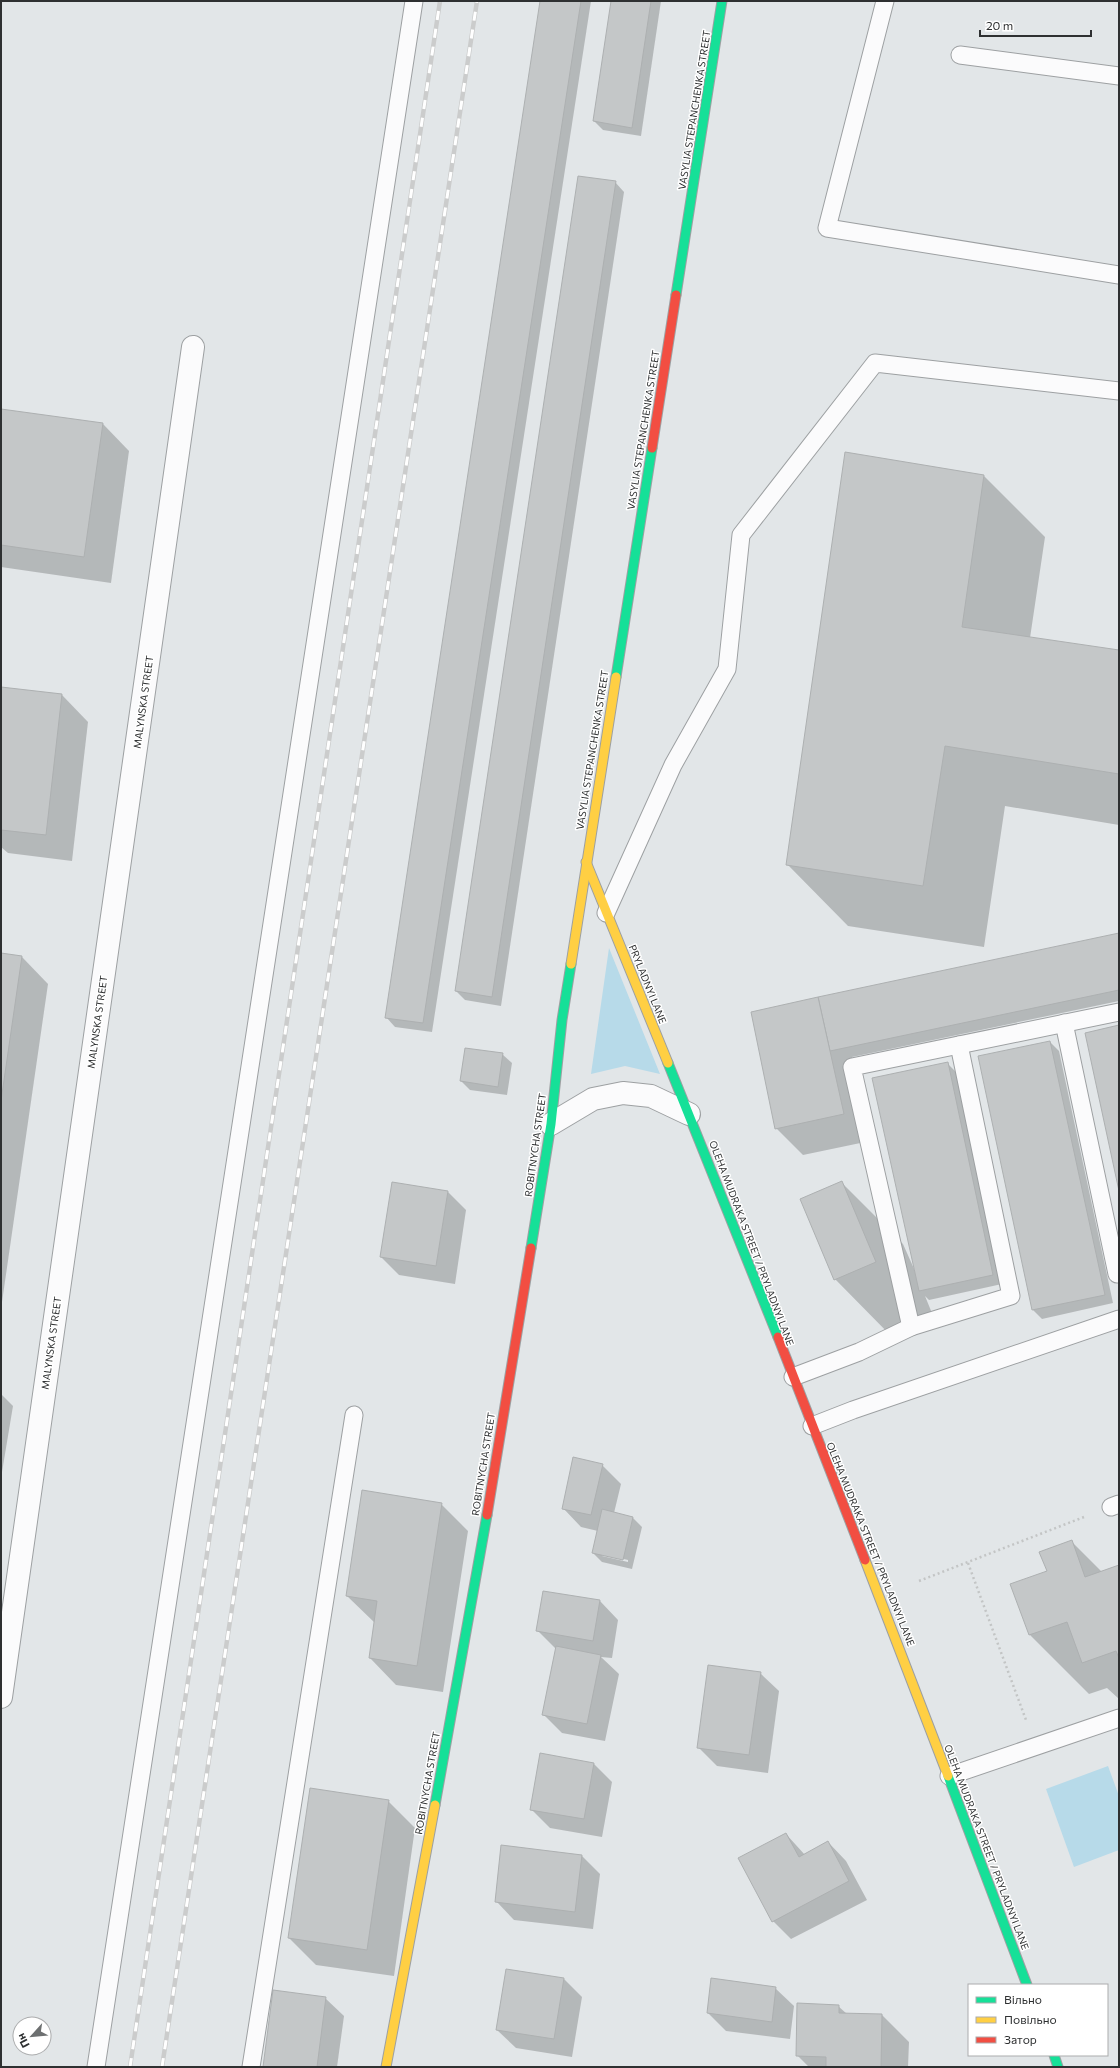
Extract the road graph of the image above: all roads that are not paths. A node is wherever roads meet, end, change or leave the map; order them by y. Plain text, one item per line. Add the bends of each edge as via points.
1 (414, 1) edge
2 (722, 1) edge
3 (885, 1) edge
4 (960, 55) dead end
5 (1119, 76) edge
6 (1119, 275) edge
7 (193, 347) dead end
8 (1119, 391) edge
9 (586, 862) junction
10 (606, 913) junction
11 (1119, 1012) edge
12 (1064, 1024) junction
13 (958, 1045) junction
14 (689, 1114) junction
15 (551, 1124) junction
16 (1117, 1274) dead end
17 (1119, 1319) edge
18 (911, 1326) junction
19 (793, 1376) junction
20 (354, 1416) dead end
21 (812, 1426) junction
22 (1, 1698) edge
23 (1119, 1718) edge
24 (949, 1776) junction
25 (1027, 1984) edge
26 (1054, 2056) edge
27 (96, 2067) edge
28 (251, 2067) edge
29 (386, 2067) edge
30 (1058, 2067) edge

1 - 27 lane
2 - 9 street, VASYLIA STEPANCHENKA STREET
3 - 6 lane via 827,228
4 - 5 lane
7 - 22 street, MALYNSKA STREET
8 - 10 lane via 875,363 741,535 727,669 673,765
9 - 10 street, PRYLADNYI LANE
9 - 15 street, ROBITNYCHA STREET via 562,1020
10 - 14 street, PRYLADNYI LANE
11 - 12 lane
12 - 13 lane
12 - 16 lane
13 - 18 lane via 1011,1296
13 - 18 lane via 852,1067
14 - 15 street via 651,1096 624,1093 592,1099
14 - 19 street, OLEHA MUDRAKA STREET / PRYLADNYI LANE
15 - 29 street, ROBITNYCHA STREET via 474,1592
17 - 21 lane via 860,1407
18 - 19 lane via 859,1352
19 - 21 street, OLEHA MUDRAKA STREET / PRYLADNYI LANE
20 - 28 lane
21 - 24 street, OLEHA MUDRAKA STREET / PRYLADNYI LANE
23 - 24 lane
24 - 25 street, OLEHA MUDRAKA STREET / PRYLADNYI LANE
26 - 30 street

